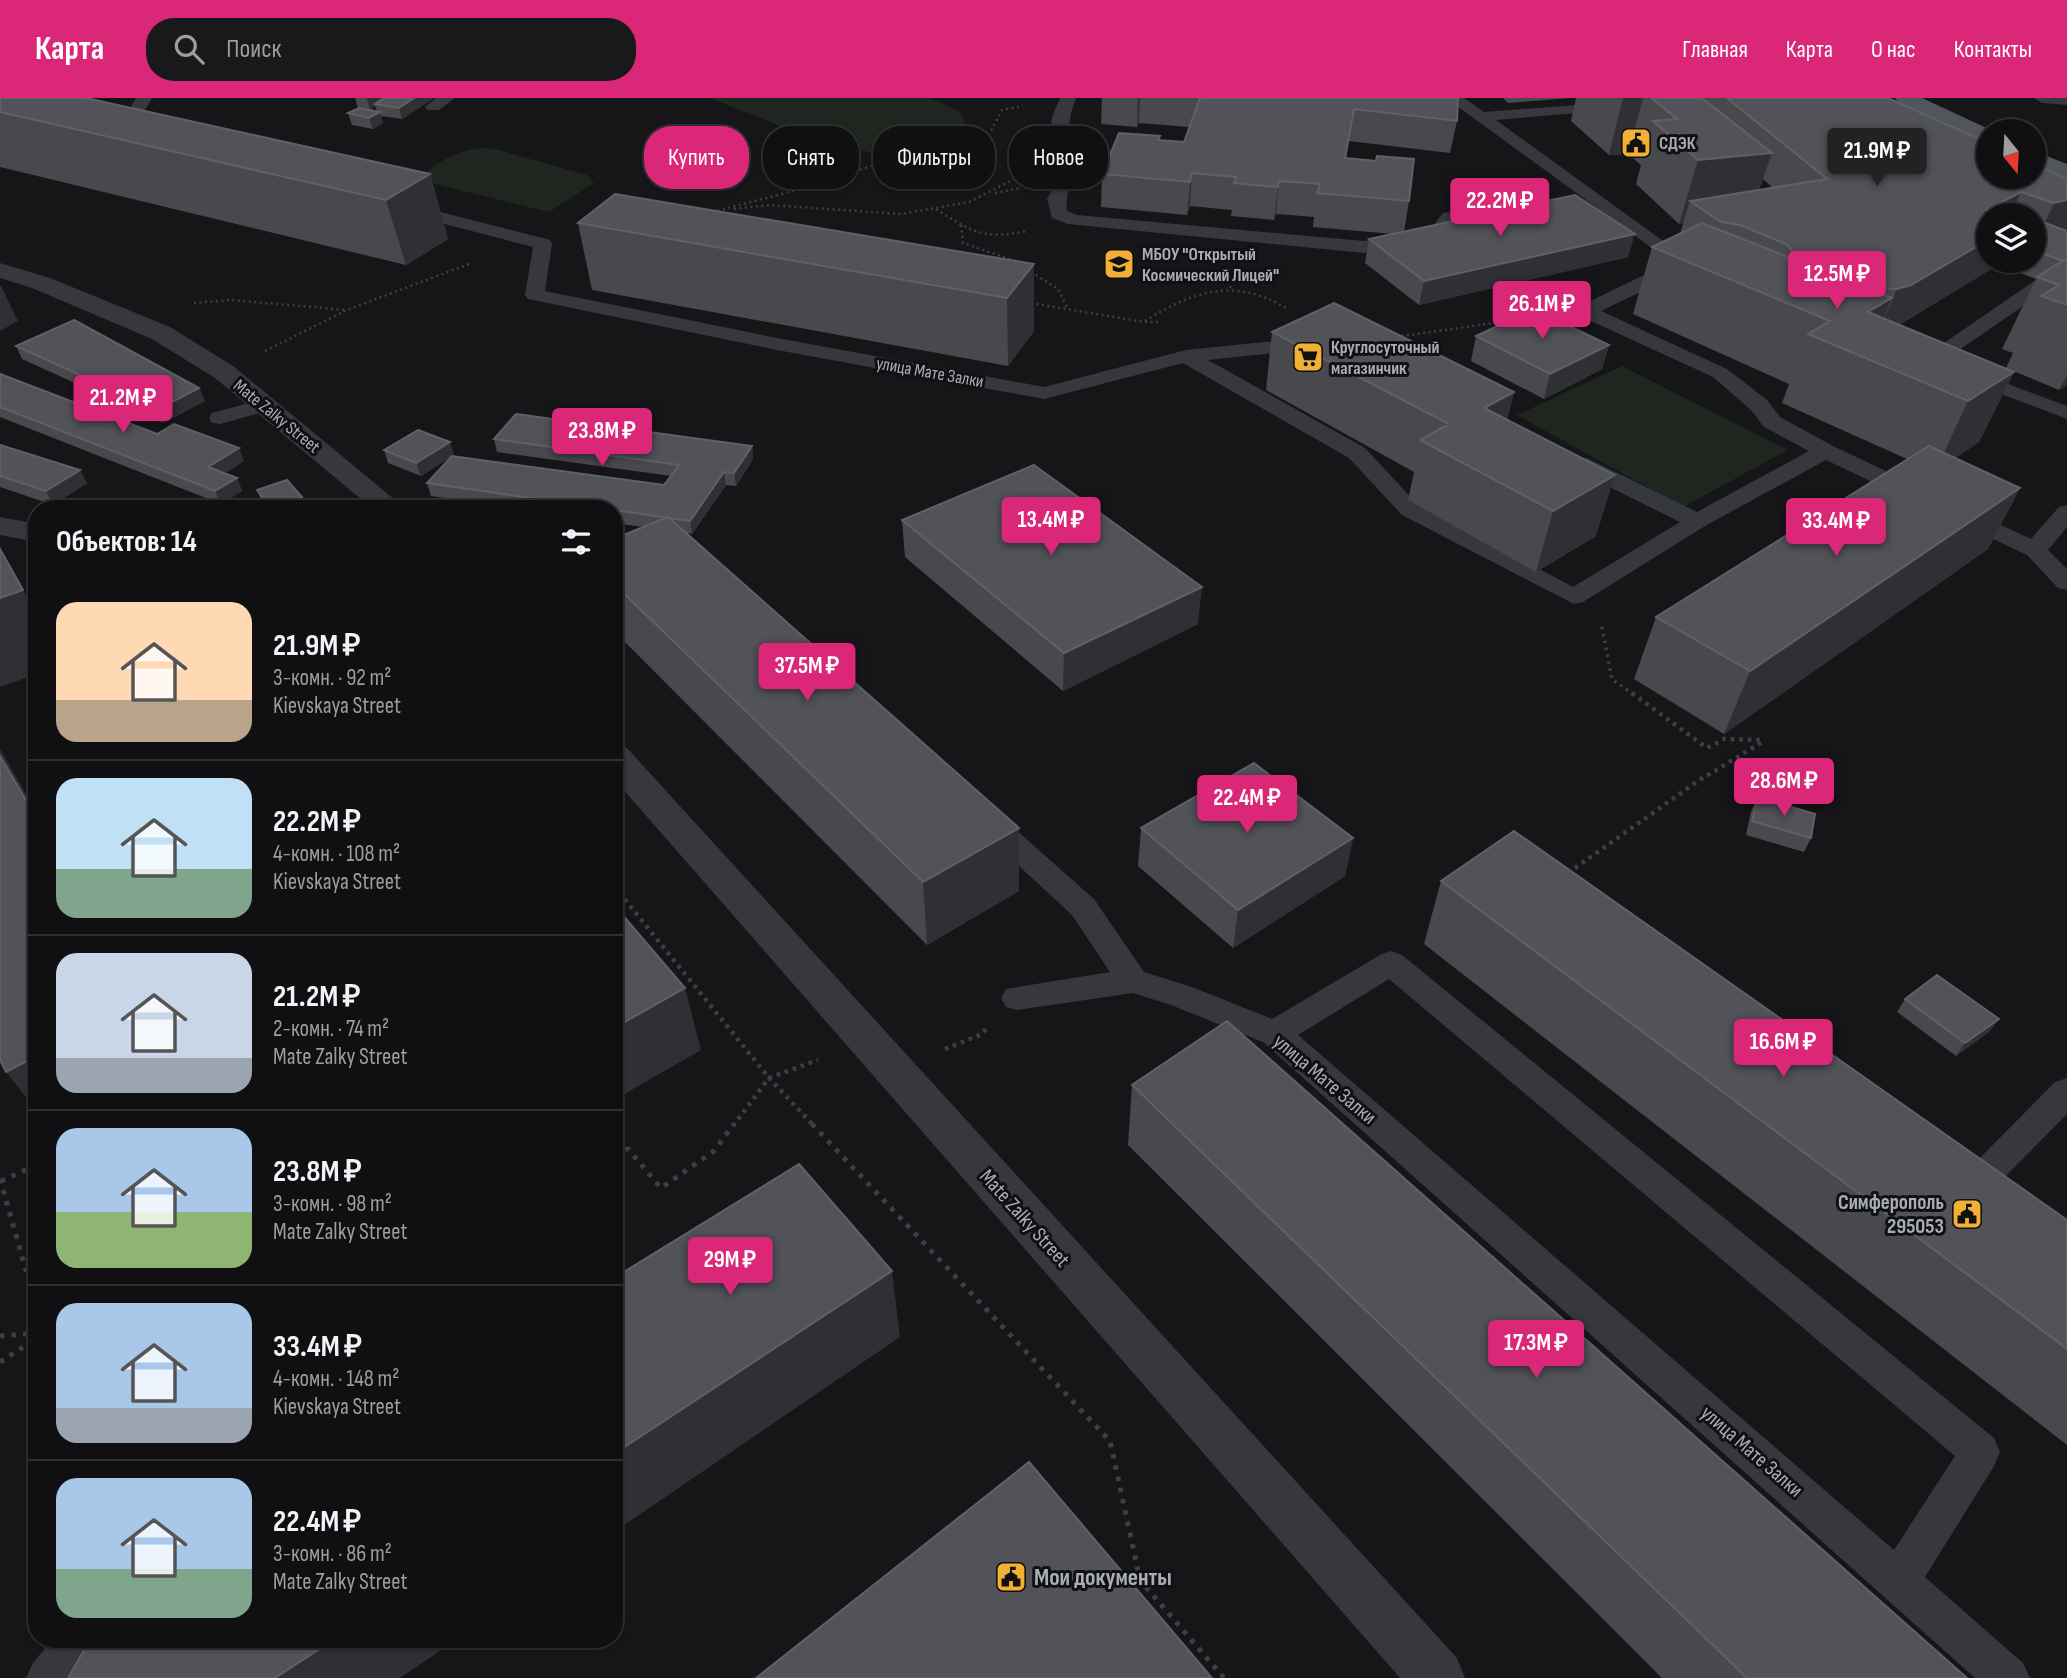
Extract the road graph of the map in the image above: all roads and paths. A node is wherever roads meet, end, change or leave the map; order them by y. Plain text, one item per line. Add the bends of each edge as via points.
1 (144, 98) edge
2 (1068, 98) edge
3 (1454, 98) edge
4 (1905, 98) edge
5 (2042, 98) edge
6 (2067, 100) edge
7 (1620, 102) edge
8 (1002, 110) dead end
9 (134, 115) junction
10 (1480, 117) junction
11 (99, 118) edge
12 (1059, 121) junction
13 (1976, 131) edge
14 (132, 142) edge
15 (2046, 163) edge
16 (2067, 172) edge
17 (386, 204) edge
18 (935, 209) junction
19 (720, 210) junction
20 (707, 213) edge
21 (1449, 217) dead end
22 (1030, 221) dead end
23 (961, 225) junction
24 (1019, 262) edge
25 (1683, 264) junction
26 (0, 270) edge
27 (455, 270) dead end
28 (1028, 270) edge
29 (1708, 274) edge
30 (2067, 292) edge
31 (1028, 302) edge
32 (190, 303) dead end
33 (1068, 309) junction
34 (1286, 309) dead end
35 (347, 310) junction
36 (1585, 311) junction
37 (1144, 322) junction
38 (1170, 322) dead end
39 (1394, 338) edge
40 (1336, 345) edge
41 (1908, 354) edge
42 (1186, 356) junction
43 (1929, 362) junction
44 (224, 372) junction
45 (263, 405) junction
46 (2067, 412) edge
47 (220, 418) dead end
48 (1825, 451) junction
49 (1565, 456) edge
50 (380, 500) edge
51 (2067, 512) edge
52 (1697, 521) junction
53 (0, 526) edge
54 (28, 531) edge
55 (2035, 550) junction
56 (2067, 583) edge
57 (1574, 597) junction
58 (623, 766) edge
59 (969, 803) edge
60 (1560, 878) edge
61 (623, 897) edge
62 (1133, 981) junction
63 (1017, 998) dead end
64 (1274, 1033) junction
65 (980, 1035) dead end
66 (866, 1041) junction
67 (769, 1078) junction
68 (2067, 1092) edge
69 (623, 1150) edge
70 (28, 1169) edge
71 (1985, 1174) edge
72 (0, 1180) edge
73 (28, 1276) edge
74 (0, 1336) edge
75 (28, 1336) edge
76 (28, 1342) edge
77 (0, 1362) edge
78 (1899, 1580) junction
79 (72, 1648) edge
80 (48, 1678) edge
81 (1224, 1678) edge
82 (1437, 1678) edge
83 (2008, 1678) edge

1 - 9 lane
2 - 12 lane
3 - 10 lane
4 - 13 main road
5 - 6 lane
7 - 10 lane
8 - 19 path via 991,131 962,145 899,158
9 - 11 lane
9 - 14 lane via 105,136
10 - 25 lane
12 - 18 path via 1060,129 1022,175 987,195
12 - 21 lane via 1066,162 1064,184 1056,199 1058,214 1074,220 1364,247 1439,230
15 - 16 main road
17 - 42 lane, улица Мате Залки via 543,244 535,295 777,344 1044,393
18 - 19 path via 901,214 771,205
18 - 23 path
19 - 20 path
22 - 23 path via 1027,230 1004,237 978,236
23 - 24 path via 963,243
25 - 29 lane
25 - 36 lane
26 - 44 street, Mate Zalky Street via 109,309
27 - 35 path
28 - 33 path via 1058,289
30 - 43 lane via 2043,284
31 - 33 path
32 - 35 path via 231,300
33 - 37 path
34 - 37 path via 1230,288 1168,305
35 - 44 path
36 - 39 path
36 - 48 lane via 1720,373 1772,422
37 - 38 path
40 - 42 lane, улица Мате Залки via 1302,342
41 - 43 lane
42 - 57 lane via 1357,453 1410,510
43 - 46 lane
44 - 45 street, Mate Zalky Street
45 - 47 lane
45 - 50 street, Mate Zalky Street
48 - 52 lane
48 - 55 lane
49 - 52 lane
51 - 55 lane
52 - 57 lane
53 - 54 street
55 - 56 lane
57 - 60 path via 1602,626 1612,679 1707,748 1724,739 1764,740
58 - 66 street, Mate Zalky Street
59 - 62 lane via 1083,907
61 - 67 path
62 - 63 lane
62 - 64 lane, улица Мате Залки
64 - 78 lane, улица Мате Залки
64 - 78 lane via 1391,963 1980,1452
65 - 66 path via 948,1049
66 - 67 path
66 - 82 street, Mate Zalky Street
67 - 69 path via 714,1151 661,1188 628,1149
67 - 81 path via 1110,1441 1140,1580
68 - 71 lane
70 - 72 path
72 - 73 path
74 - 75 path
76 - 77 path
78 - 83 lane, улица Мате Залки
79 - 80 lane

